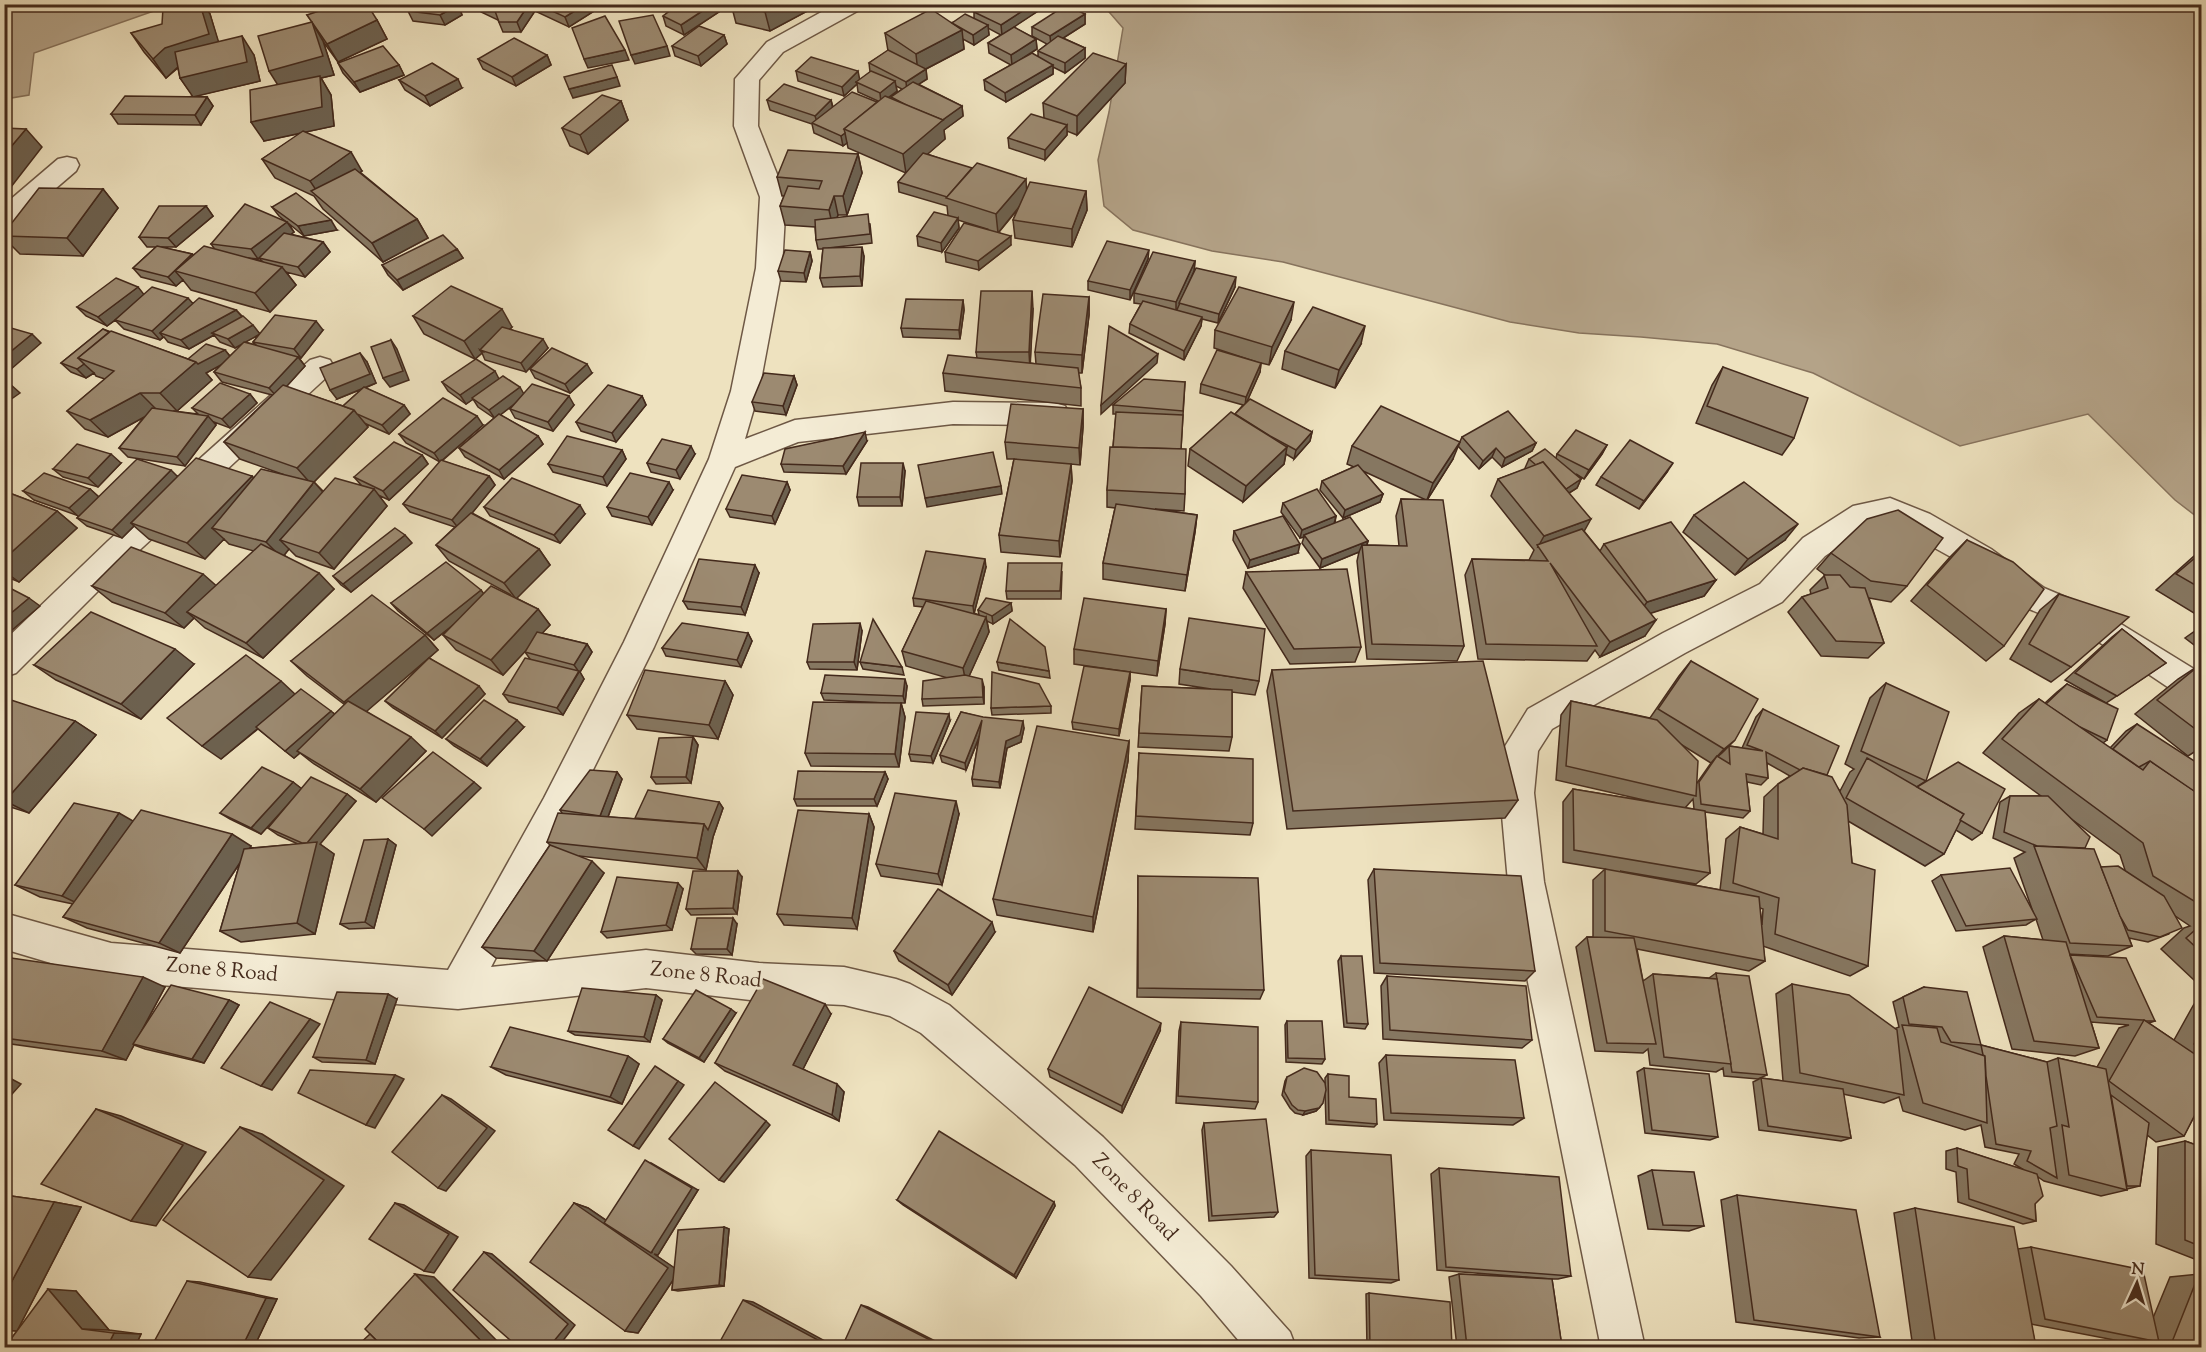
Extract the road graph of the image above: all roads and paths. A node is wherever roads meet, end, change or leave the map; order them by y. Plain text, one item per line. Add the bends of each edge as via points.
1 (853, 4) edge
2 (67, 165) dead end
3 (4, 219) edge
4 (320, 367) edge
5 (1077, 415) edge
6 (724, 459) junction
7 (4, 663) edge
8 (2202, 692) edge
9 (4, 931) edge
10 (458, 990) junction
11 (1274, 1347) edge
12 (1623, 1347) edge

1 - 6 street via 775,47 747,79 746,126 773,197 769,268 745,391
2 - 3 street
4 - 7 street via 119,550
5 - 6 street via 953,413 795,431
6 - 10 street via 628,667
8 - 12 street via 2101,627 2033,597 1980,558 1890,510 1864,514 1814,547 1772,593 1540,719 1521,748 1517,793 1526,882
9 - 10 street, Zone 8 Road via 111,962
10 - 11 street, Zone 8 Road via 646,969 759,982 844,986 896,998 935,1019 1089,1151 1216,1281

